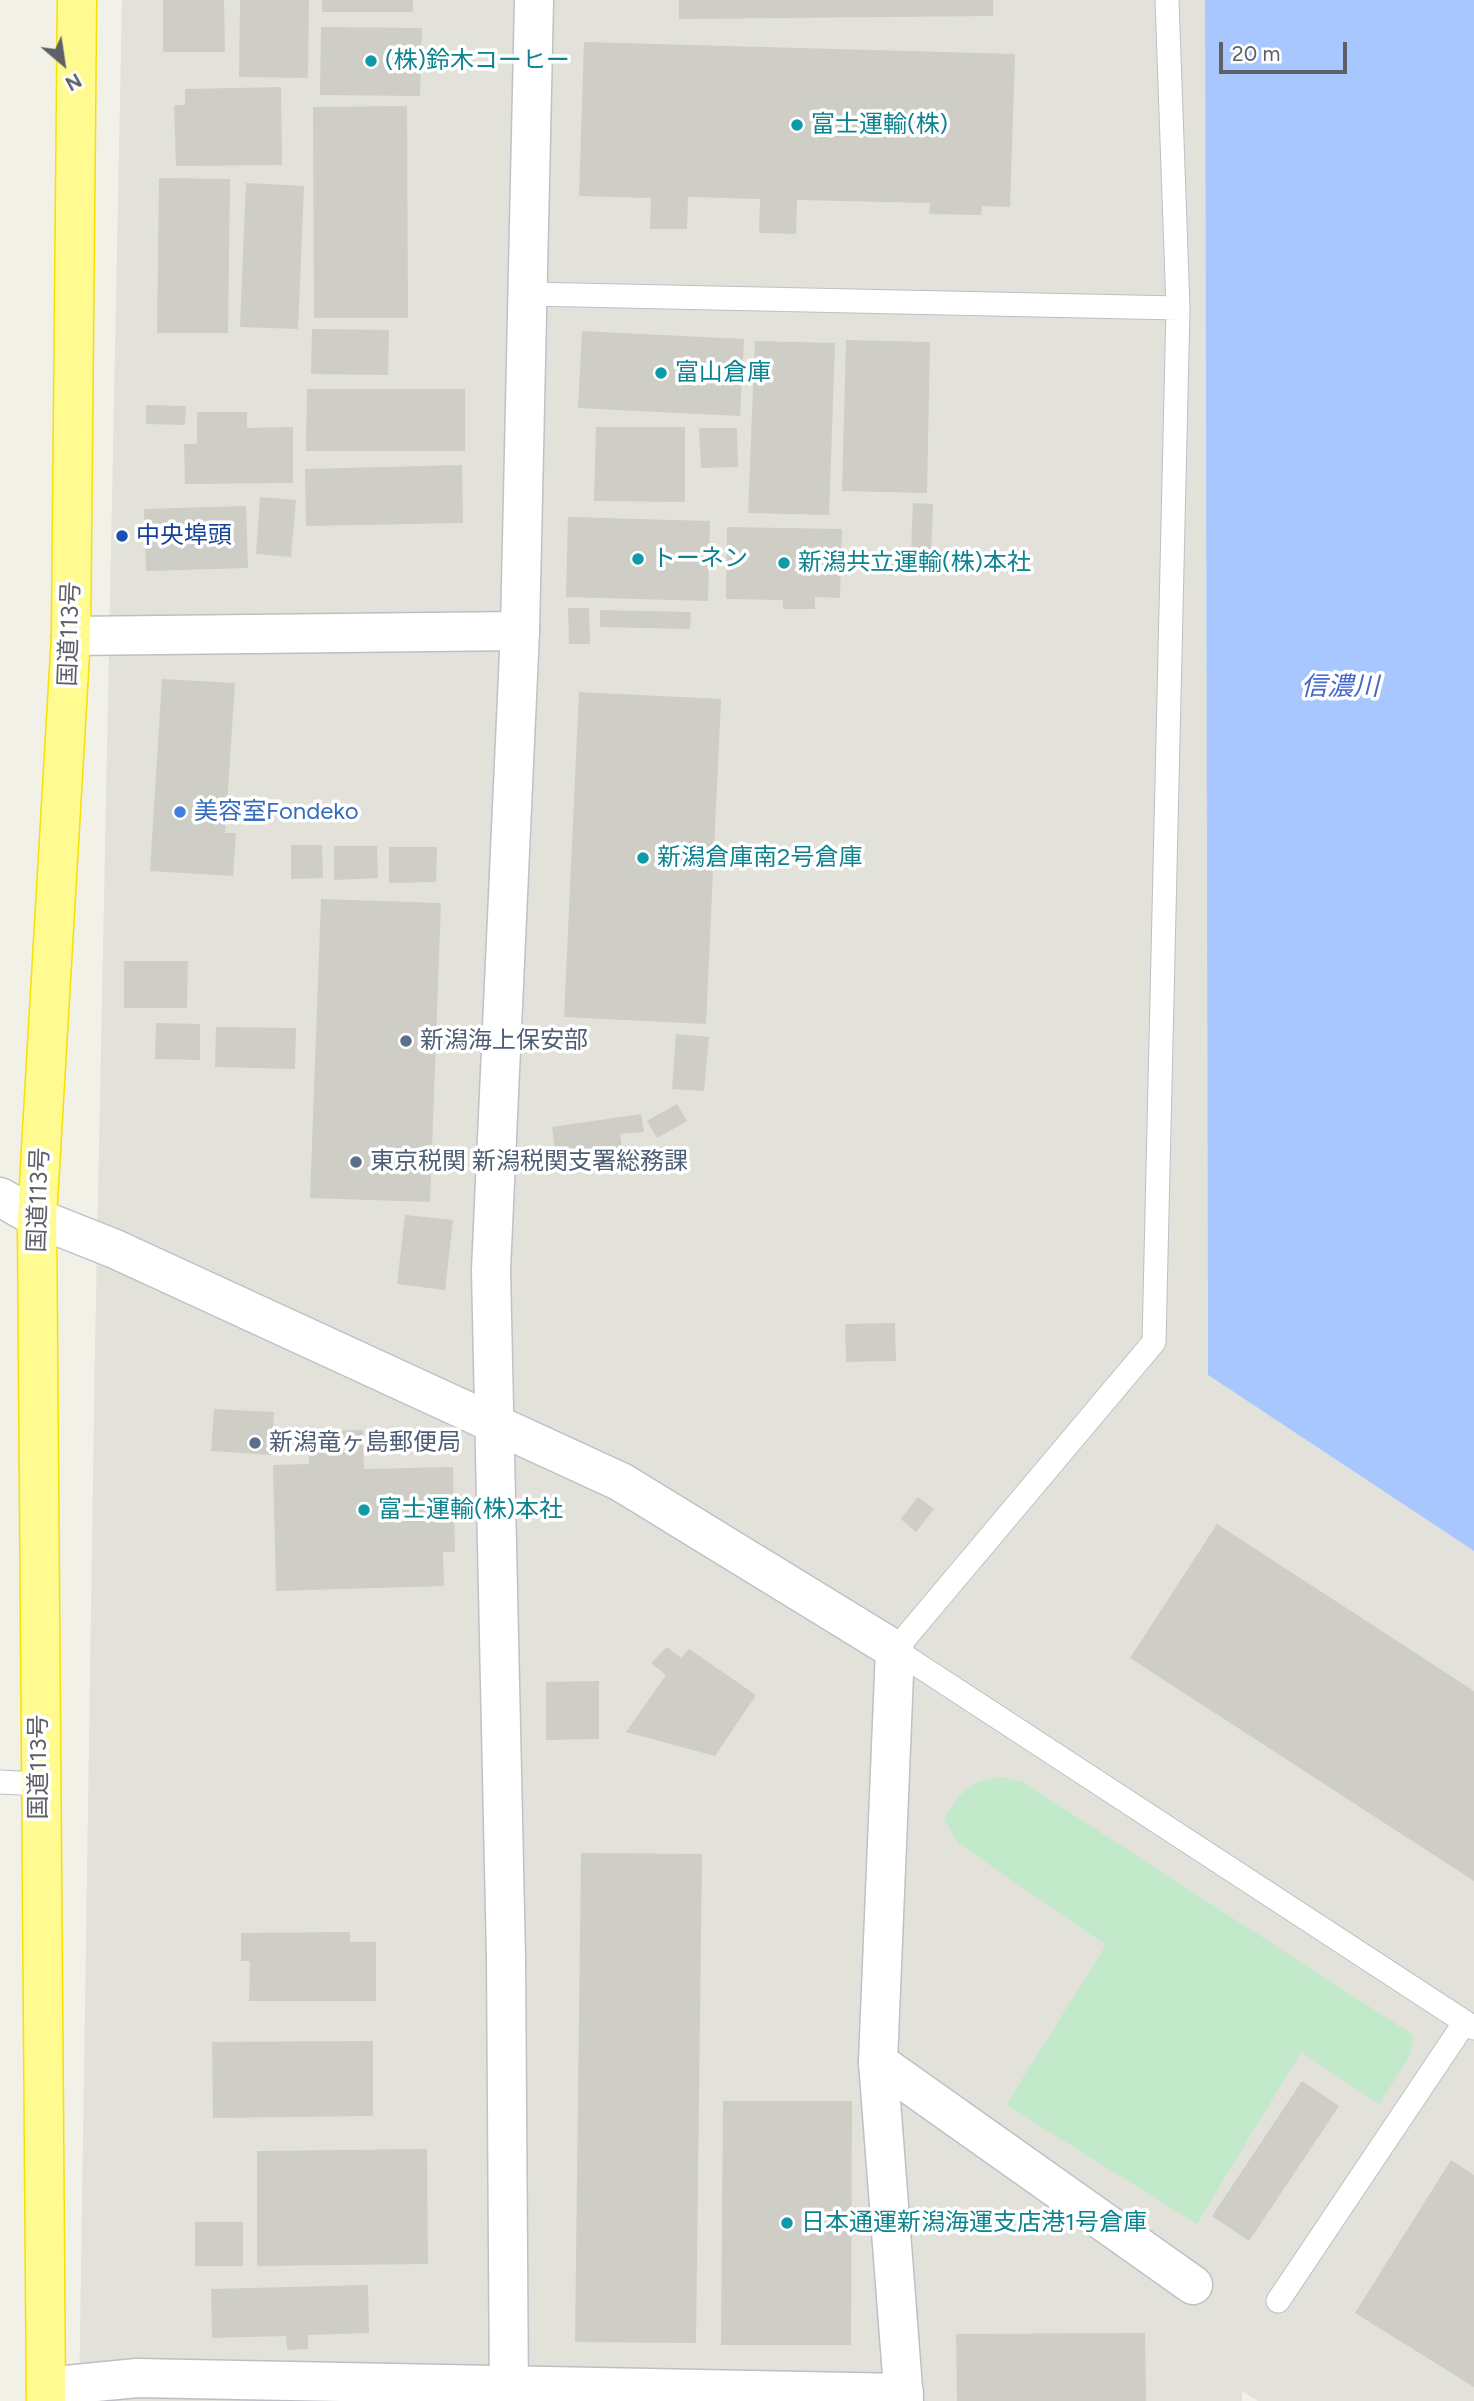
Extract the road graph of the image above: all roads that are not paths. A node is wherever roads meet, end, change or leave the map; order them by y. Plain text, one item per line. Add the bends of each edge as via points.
1 (77, 0) edge
2 (534, 0) edge
3 (1167, 0) edge
4 (529, 294) junction
5 (1178, 308) junction
6 (520, 631) junction
7 (71, 636) junction
8 (0, 1197) edge
9 (37, 1218) junction
10 (495, 1424) junction
11 (895, 1650) junction
12 (0, 1782) edge
13 (39, 1784) junction
14 (1469, 2025) edge
15 (878, 2062) junction
16 (1193, 2285) dead end
17 (1278, 2301) dead end
18 (46, 2394) edge
19 (509, 2394) edge
20 (904, 2397) edge

1 - 7 highway, 国道113号
2 - 4 street
3 - 5 lane
4 - 5 lane
4 - 6 street
5 - 11 lane via 1154,1342
6 - 7 street
6 - 10 street via 491,1270
7 - 9 highway, 国道113号
8 - 9 street
9 - 10 street via 115,1249
9 - 13 highway, 国道113号
10 - 11 street via 621,1482
10 - 19 street
11 - 14 lane
11 - 15 street
12 - 13 lane
13 - 18 highway, 国道113号
14 - 17 lane
15 - 16 street
15 - 20 street
18 - 19 street via 137,2378
19 - 20 street

